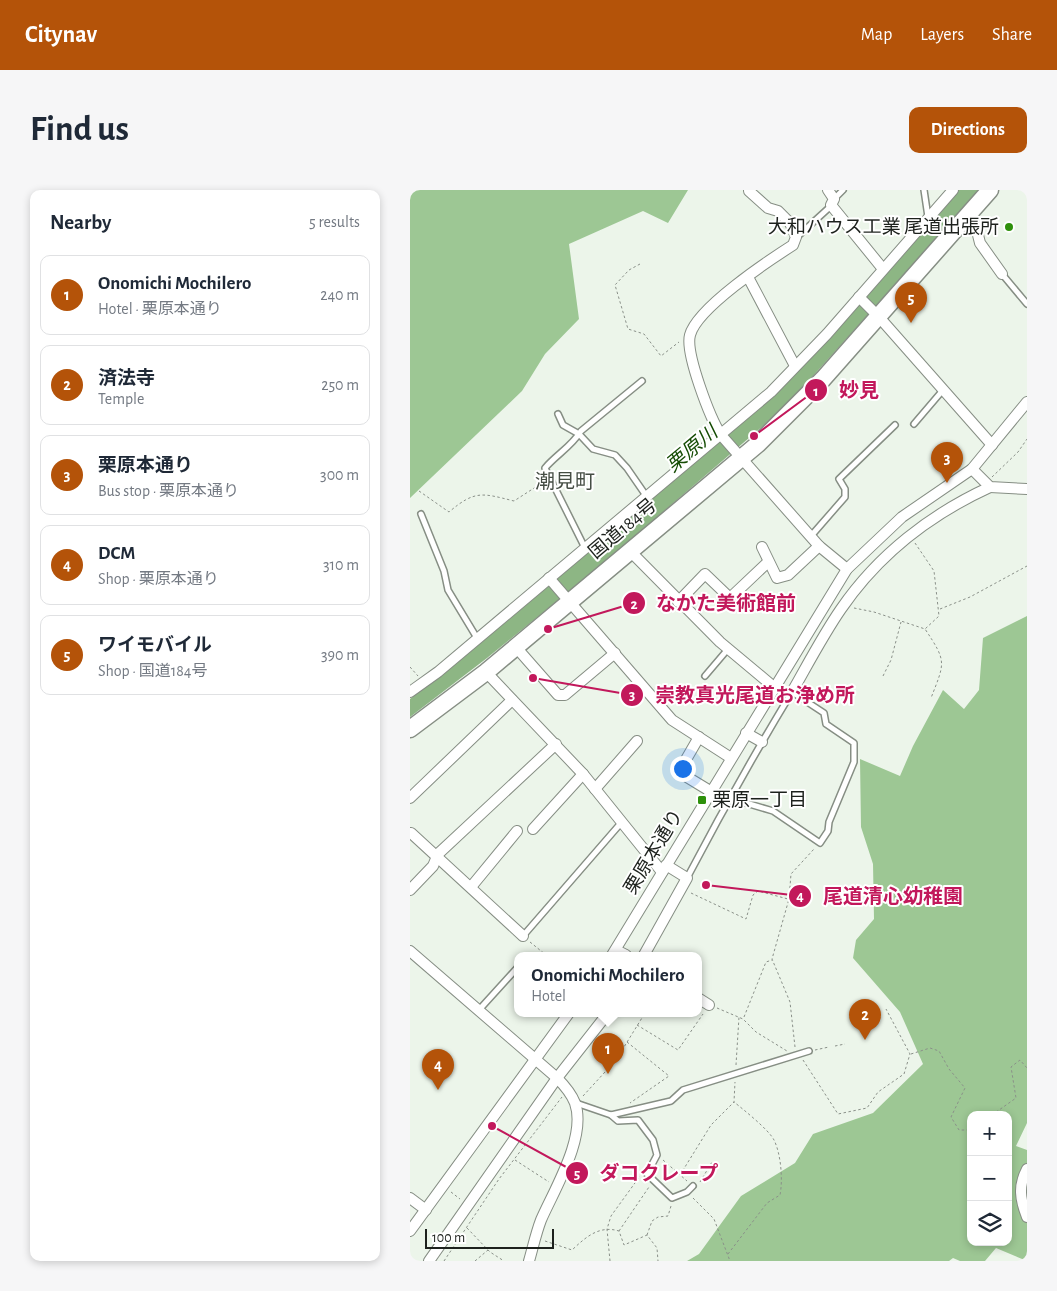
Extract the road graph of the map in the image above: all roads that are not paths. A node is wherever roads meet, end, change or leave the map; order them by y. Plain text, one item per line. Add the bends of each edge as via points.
1 (828, 190) edge
2 (843, 190) edge
3 (924, 190) edge
4 (953, 190) edge
5 (990, 190) edge
6 (749, 191) edge
7 (832, 202) junction
8 (968, 215) junction
9 (929, 218) junction
10 (796, 237) junction
11 (883, 269) junction
12 (1002, 274) joint
13 (748, 277) junction
14 (860, 299) junction
15 (1027, 304) edge
16 (876, 314) junction
17 (795, 366) junction
18 (642, 381) dead end
19 (943, 390) junction
20 (1027, 402) edge
21 (558, 414) dead end
22 (914, 424) dead end
23 (895, 425) dead end
24 (579, 434) junction
25 (723, 437) junction
26 (992, 445) junction
27 (737, 455) junction
28 (972, 469) junction
29 (988, 485) junction
30 (1027, 489) edge
31 (647, 497) junction
32 (421, 514) dead end
33 (811, 537) junction
34 (819, 546) junction
35 (762, 547) dead end
36 (585, 548) junction
37 (629, 550) junction
38 (768, 562) junction
39 (847, 569) junction
40 (551, 580) junction
41 (566, 598) junction
42 (678, 602) junction
43 (477, 638) junction
44 (515, 646) junction
45 (728, 649) junction
46 (615, 653) junction
47 (486, 672) junction
48 (705, 676) dead end
49 (775, 688) junction
50 (410, 692) edge
51 (792, 692) junction
52 (512, 700) junction
53 (410, 729) edge
54 (746, 733) junction
55 (699, 737) junction
56 (637, 741) dead end
57 (762, 742) junction
58 (556, 744) junction
59 (731, 758) junction
60 (584, 774) junction
61 (595, 789) junction
62 (710, 791) junction
63 (410, 798) edge
64 (729, 798) junction
65 (621, 823) junction
66 (533, 829) dead end
67 (517, 831) dead end
68 (410, 833) edge
69 (437, 858) junction
70 (664, 868) junction
71 (687, 878) junction
72 (471, 887) junction
73 (410, 890) edge
74 (523, 936) joint
75 (410, 951) edge
76 (614, 952) edge
77 (646, 952) edge
78 (514, 971) edge
79 (702, 1001) edge
80 (709, 1005) road end
81 (478, 1011) junction
82 (566, 1017) edge
83 (605, 1017) edge
84 (809, 1052) road end
85 (534, 1059) junction
86 (558, 1078) junction
87 (575, 1103) junction
88 (611, 1116) junction
89 (1027, 1169) edge
90 (693, 1186) road end
91 (410, 1198) edge
92 (426, 1210) junction
93 (1027, 1217) edge
94 (410, 1231) edge
95 (429, 1261) edge
96 (529, 1261) edge

1 - 7 street
2 - 7 lane
3 - 9 lane
4 - 9 street
5 - 8 highway, 国道184号
6 - 10 street via 768,208 778,211 790,223
7 - 10 lane
7 - 11 street
8 - 12 street via 976,224 980,242
8 - 16 highway, 国道184号
9 - 11 street
10 - 13 street via 793,246
11 - 14 street
12 - 15 lane
13 - 17 street
13 - 25 street via 713,303 695,326 690,339 689,347 712,420
14 - 16 street
14 - 17 street
16 - 19 street
16 - 27 highway, 国道184号 via 823,379 758,444
17 - 25 street
18 - 24 lane
19 - 22 lane
19 - 26 street
20 - 26 street, 栗原本通り
21 - 24 lane via 562,426
23 - 33 lane via 839,479 845,489 845,497
24 - 31 lane via 593,449 615,455
24 - 36 lane via 545,468
25 - 27 street
25 - 31 street
26 - 28 street, 栗原本通り
27 - 33 street
27 - 37 highway, 国道184号
28 - 29 street
28 - 39 street, 栗原本通り via 902,517
29 - 30 street
29 - 51 street via 936,515 863,580 842,606
31 - 36 street
32 - 43 lane via 444,571 448,590
33 - 34 street
34 - 38 street via 788,575 777,578
34 - 39 street
35 - 38 street
36 - 40 street
37 - 41 highway, 国道184号
37 - 42 street
38 - 42 street via 730,598 705,574
39 - 49 street, 栗原本通り
40 - 41 street
40 - 43 street
41 - 44 highway, 国道184号
41 - 46 street
42 - 45 street
43 - 50 street
44 - 46 street via 558,695 566,695
44 - 47 highway, 国道184号
45 - 48 lane
45 - 49 street
46 - 55 street via 672,720
47 - 52 street
47 - 53 highway, 国道184号
49 - 54 street, 栗原本通り
51 - 57 lane
51 - 64 lane via 824,714 826,724 854,743 854,762 828,822 828,831 820,842 773,811
52 - 58 street
52 - 63 street
54 - 57 street
54 - 59 street, 栗原本通り
55 - 59 street
55 - 62 street via 684,763 687,777
56 - 61 street
57 - 64 lane
58 - 60 street
58 - 69 street
59 - 62 street, 栗原本通り
60 - 61 street
60 - 66 street
61 - 65 street
62 - 70 street, 栗原本通り
64 - 71 lane
65 - 70 street
65 - 74 lane
67 - 72 street
68 - 69 street
69 - 72 street
69 - 73 street
70 - 71 street
70 - 76 street, 栗原本通り
71 - 77 street
72 - 74 street
75 - 81 street
78 - 81 lane
79 - 80 street
81 - 85 street
82 - 85 street
83 - 86 street
84 - 88 lane via 683,1090 671,1101
85 - 86 street
85 - 92 street
86 - 87 street
86 - 95 street
87 - 88 lane
87 - 96 street via 574,1144 558,1188 541,1221
88 - 90 lane via 618,1121 638,1120 653,1140 657,1155 648,1174 672,1198
89 - 93 street via 1021,1180 1020,1192
91 - 92 street
92 - 94 street

